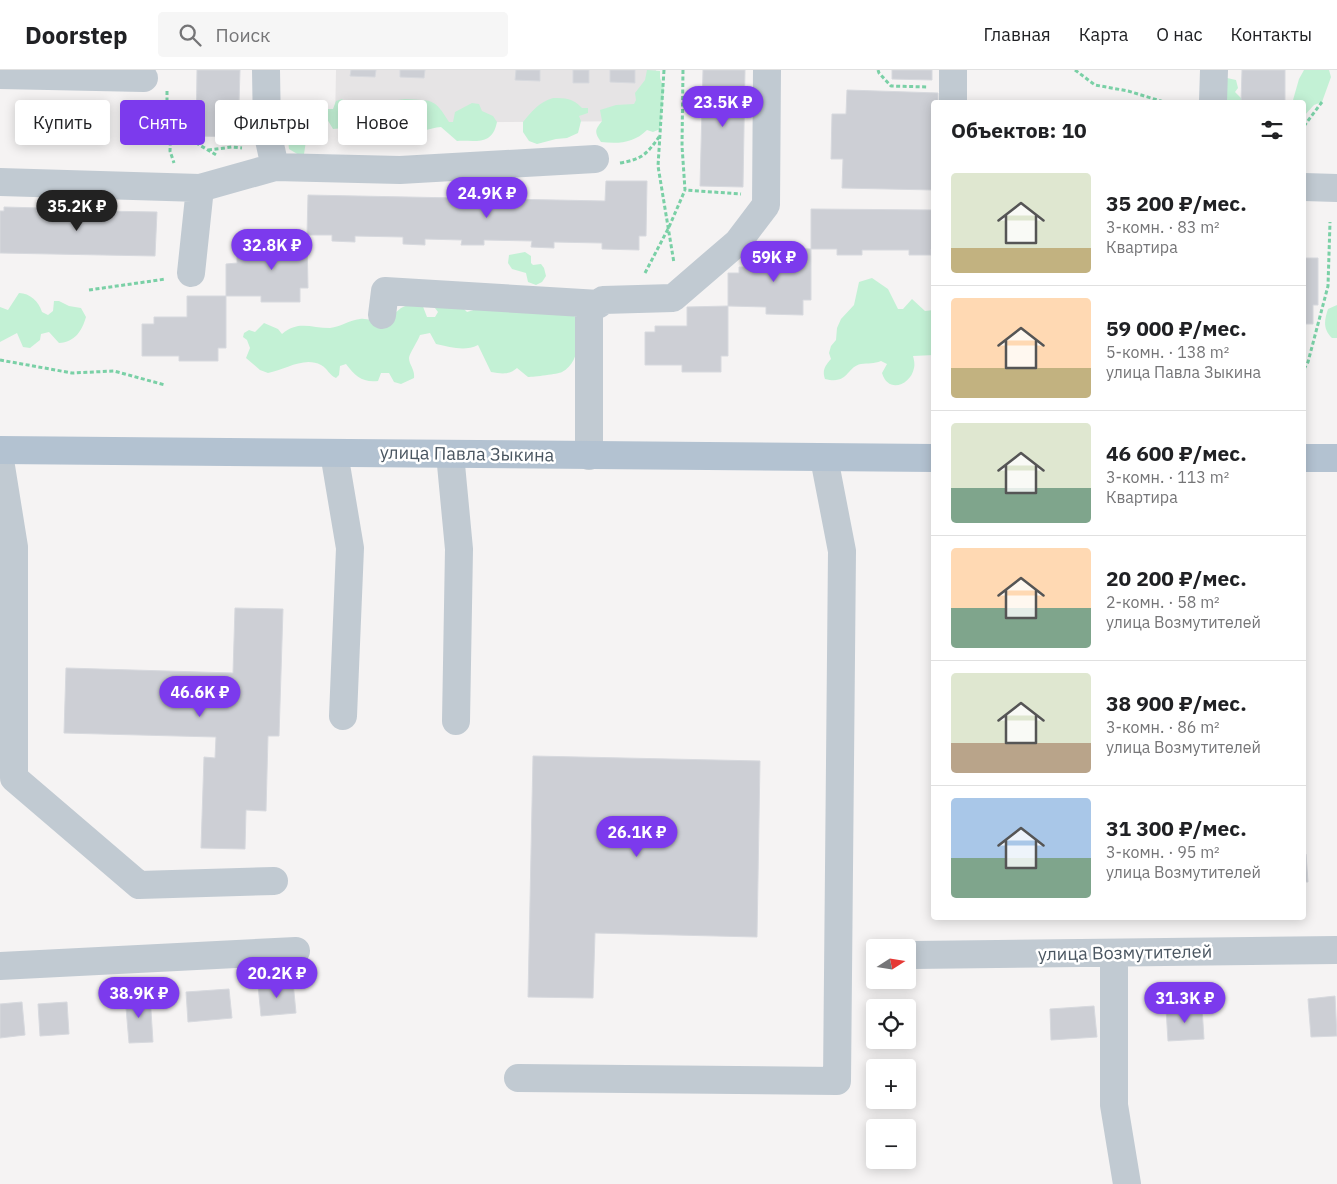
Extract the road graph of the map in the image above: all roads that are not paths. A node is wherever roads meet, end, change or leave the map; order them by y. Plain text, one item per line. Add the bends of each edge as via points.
1 (266, 70) edge
2 (767, 70) edge
3 (1214, 70) edge
4 (0, 75) edge
5 (155, 83) road end
6 (1213, 100) edge
7 (595, 159) road end
8 (264, 170) junction
9 (0, 182) edge
10 (1306, 187) edge
11 (193, 188) junction
12 (1337, 188) edge
13 (191, 273) road end
14 (610, 302) junction
15 (382, 315) dead end
16 (0, 450) edge
17 (334, 452) junction
18 (450, 454) junction
19 (589, 456) junction
20 (824, 458) junction
21 (931, 458) edge
22 (1306, 458) edge
23 (1337, 458) edge
24 (0, 460) edge
25 (343, 716) dead end
26 (456, 721) dead end
27 (274, 881) dead end
28 (1337, 950) edge
29 (296, 952) dead end
30 (1114, 954) junction
31 (916, 955) edge
32 (0, 966) edge
33 (518, 1078) dead end
34 (1127, 1184) edge

1 - 8 street
2 - 14 street via 766,205 738,242 673,298
3 - 6 street
4 - 5 street
7 - 8 street via 400,170
8 - 11 street
9 - 11 street
10 - 12 street
11 - 13 street
14 - 15 street via 385,291
14 - 19 street via 589,311
16 - 17 main road, улица Павла Зыкина
17 - 18 main road, улица Павла Зыкина
17 - 25 street via 350,548
18 - 19 main road, улица Павла Зыкина
18 - 26 street via 459,549
19 - 20 main road, улица Павла Зыкина
20 - 21 main road, улица Павла Зыкина
20 - 33 street via 842,551 837,1081
22 - 23 main road
24 - 27 street via 14,546 14,778 139,885
28 - 30 street, улица Возмутителей
29 - 32 street
30 - 31 street, улица Возмутителей
30 - 34 street via 1114,1105

